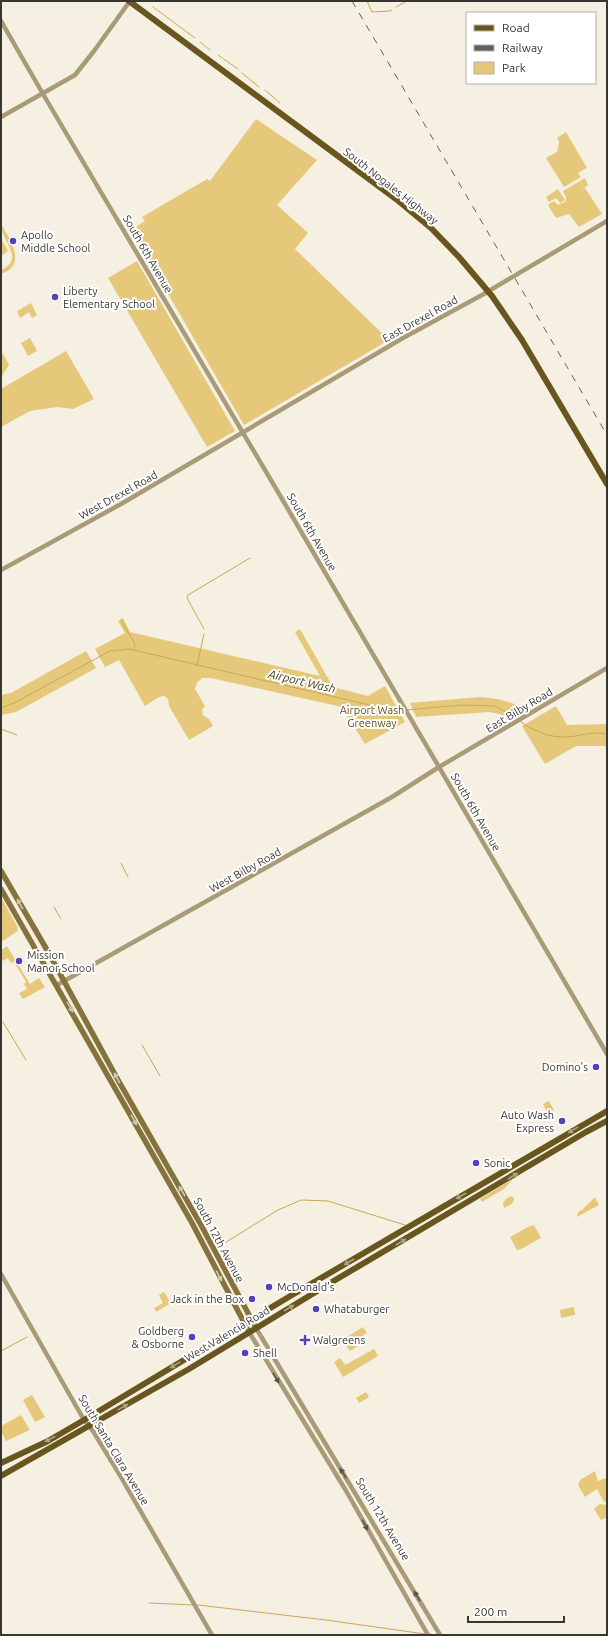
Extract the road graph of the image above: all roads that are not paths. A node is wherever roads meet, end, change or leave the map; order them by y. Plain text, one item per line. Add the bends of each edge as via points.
1 (129, 1) edge
2 (1, 20) edge
3 (43, 94) junction
4 (1, 117) edge
5 (607, 221) edge
6 (488, 291) junction
7 (242, 434) junction
8 (607, 484) edge
9 (1, 570) edge
10 (607, 668) edge
11 (439, 767) junction
12 (1, 871) edge
13 (1, 889) edge
14 (32, 924) junction
15 (24, 928) junction
16 (65, 981) junction
17 (57, 985) junction
18 (607, 1054) edge
19 (607, 1111) edge
20 (607, 1121) edge
21 (418, 1222) junction
22 (422, 1229) junction
23 (209, 1255) junction
24 (219, 1260) junction
25 (333, 1272) junction
26 (1, 1274) edge
27 (337, 1279) junction
28 (251, 1319) junction
29 (244, 1323) junction
30 (256, 1328) junction
31 (249, 1332) junction
32 (84, 1420) junction
33 (89, 1426) junction
34 (1, 1463) edge
35 (1, 1476) edge
36 (439, 1633) edge
37 (212, 1635) edge
38 (428, 1635) edge

1 - 3 street via 75,75
1 - 6 main road, South Nogales Highway via 414,213 459,257
2 - 3 street, South 6th Avenue
3 - 4 street
3 - 7 street, South 6th Avenue
5 - 6 street, East Drexel Road
6 - 7 street, East Drexel Road via 402,338
6 - 8 main road, South Nogales Highway via 510,320
7 - 9 street, West Drexel Road
7 - 11 street, South 6th Avenue
10 - 11 street, East Bilby Road
11 - 16 street, West Bilby Road via 379,805
11 - 18 street, South 6th Avenue
14 -> 12 main road, South 12th Avenue
13 - 15 main road, South 12th Avenue
14 - 15 main road
14 - 16 main road, South 12th Avenue
15 - 17 main road, South 12th Avenue
16 - 17 street, West Bilby Road
24 -> 16 main road, South 12th Avenue
17 -> 23 main road, South 12th Avenue
19 -> 21 main road, West Valencia Road
22 -> 20 main road, West Valencia Road
21 - 22 main road
21 -> 25 main road, West Valencia Road
27 -> 22 main road, West Valencia Road
23 - 24 main road via 215,1261
23 -> 29 main road, South 12th Avenue
24 - 28 main road, South 12th Avenue
25 - 27 main road
25 - 28 main road, West Valencia Road
26 - 32 street, South Santa Clara Avenue
30 -> 27 main road, West Valencia Road
28 - 29 main road, West Valencia Road
28 - 30 main road, South 12th Avenue
29 - 31 main road, South 12th Avenue
29 -> 32 main road, West Valencia Road
30 - 31 main road, West Valencia Road
36 -> 30 street, South 12th Avenue
33 -> 31 main road, West Valencia Road
31 -> 38 street, South 12th Avenue via 345,1489
32 - 33 street, South Santa Clara Avenue
32 -> 34 main road, West Valencia Road via 48,1441
33 - 35 main road, West Valencia Road
33 - 37 street, South Santa Clara Avenue

